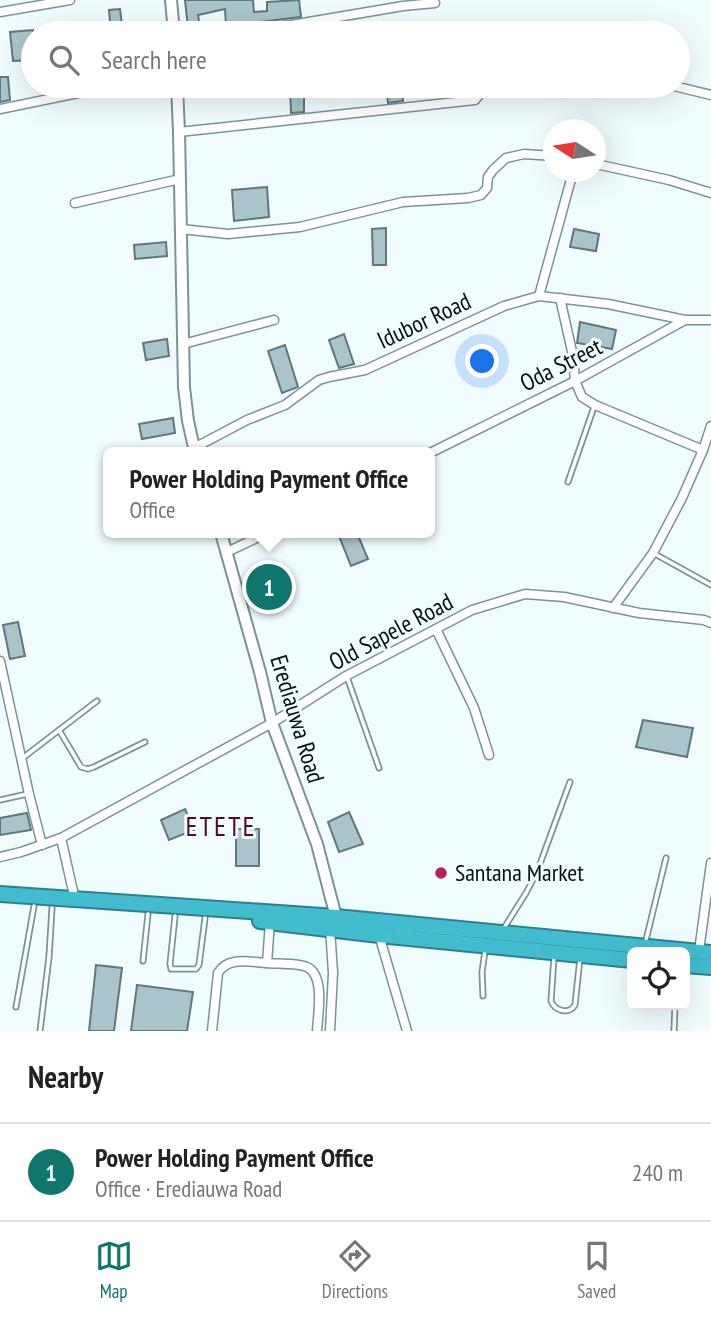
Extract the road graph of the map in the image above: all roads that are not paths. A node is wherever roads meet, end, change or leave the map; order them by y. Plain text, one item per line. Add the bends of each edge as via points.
1 (70, 0) edge
2 (172, 0) edge
3 (435, 3) dead end
4 (0, 12) edge
5 (173, 21) edge
6 (315, 21) edge
7 (690, 89) edge
8 (711, 94) edge
9 (53, 98) edge
10 (178, 98) edge
11 (477, 98) edge
12 (0, 109) edge
13 (179, 132) junction
14 (543, 155) edge
15 (606, 166) edge
16 (180, 179) junction
17 (570, 182) edge
18 (711, 193) edge
19 (75, 203) dead end
20 (181, 229) junction
21 (539, 296) junction
22 (560, 298) junction
23 (274, 320) dead end
24 (685, 320) junction
25 (711, 320) edge
26 (183, 344) junction
27 (575, 382) junction
28 (595, 405) junction
29 (711, 426) edge
30 (193, 447) edge
31 (199, 447) edge
32 (703, 450) junction
33 (435, 451) edge
34 (568, 482) dead end
35 (223, 538) edge
36 (256, 538) edge
37 (227, 552) junction
38 (653, 554) junction
39 (711, 585) edge
40 (613, 608) junction
41 (711, 622) edge
42 (436, 629) junction
43 (0, 660) edge
44 (346, 676) junction
45 (97, 701) dead end
46 (272, 723) junction
47 (59, 730) junction
48 (145, 742) dead end
49 (489, 755) dead end
50 (22, 758) junction
51 (379, 768) dead end
52 (570, 782) dead end
53 (29, 794) junction
54 (0, 800) edge
55 (61, 838) junction
56 (42, 845) junction
57 (0, 857) edge
58 (666, 858) dead end
59 (711, 863) edge
60 (0, 894) edge
61 (75, 900) junction
62 (0, 903) edge
63 (34, 906) junction
64 (52, 908) junction
65 (148, 914) junction
66 (175, 916) junction
67 (205, 918) junction
68 (270, 922) junction
69 (333, 923) junction
70 (500, 933) junction
71 (379, 935) junction
72 (486, 945) junction
73 (645, 946) junction
74 (650, 947) edge
75 (554, 951) junction
76 (705, 952) edge
77 (580, 954) junction
78 (627, 959) edge
79 (143, 961) dead end
80 (267, 963) junction
81 (690, 965) edge
82 (711, 967) edge
83 (483, 996) dead end
84 (16, 1007) dead end
85 (675, 1010) edge
86 (40, 1031) edge
87 (212, 1031) edge
88 (317, 1031) edge
89 (330, 1031) edge
90 (407, 1031) edge
91 (674, 1031) edge

1 - 4 street
2 - 5 street
3 - 6 street
7 - 8 street
9 - 12 street
10 - 13 street
11 - 13 street
13 - 16 street
14 - 20 street via 506,159 488,177 481,195 468,198 403,202 300,227 228,234
15 - 18 street
16 - 19 street
16 - 20 street
17 - 21 street
20 - 26 street
21 - 22 street, Idubor Road
21 - 31 street, Idubor Road via 504,306 365,370 320,380 285,405
22 - 24 street, Idubor Road
22 - 27 street
23 - 26 street
24 - 25 street, Oda Street
24 - 27 street, Oda Street
26 - 30 street
27 - 28 street via 582,397
27 - 33 street, Oda Street
28 - 32 street
28 - 34 lane
29 - 32 street
32 - 38 street
35 - 37 street, Erediauwa Road
36 - 37 street
37 - 46 street, Erediauwa Road
38 - 39 lane
38 - 40 street
40 - 41 street, Old Sapele Road
40 - 42 street, Old Sapele Road via 524,594 472,610
42 - 44 street, Old Sapele Road
42 - 49 street via 474,708
43 - 50 street
44 - 46 street, Old Sapele Road
44 - 51 lane
45 - 47 lane
46 - 55 street, Old Sapele Road
46 - 69 street, Erediauwa Road via 317,845
47 - 48 lane via 81,768 88,769
47 - 50 lane
50 - 53 street
52 - 70 lane via 537,872
53 - 54 lane
53 - 56 street
55 - 56 street, Old Sapele Road
55 - 61 street
56 - 57 street, Old Sapele Road
58 - 73 lane
59 - 76 street
60 - 61 highway
61 - 69 highway
62 - 63 highway
63 - 64 highway
63 - 84 lane
64 - 65 highway
64 - 86 lane
65 - 66 highway
65 - 79 lane
66 - 67 highway
66 - 67 lane via 170,964 171,969 185,970 199,965
67 - 68 highway
68 - 69 highway
68 - 80 street
69 - 70 highway
69 - 71 highway
69 - 89 street
70 - 73 highway
71 - 72 highway
71 - 90 street
72 - 75 highway
72 - 83 lane
73 - 74 highway
75 - 77 highway
75 - 77 lane via 551,1001 557,1009 568,1011 575,1004
77 - 78 highway
80 - 87 street via 230,961 221,967
80 - 88 street via 306,966 315,973
81 - 82 highway
85 - 91 lane

